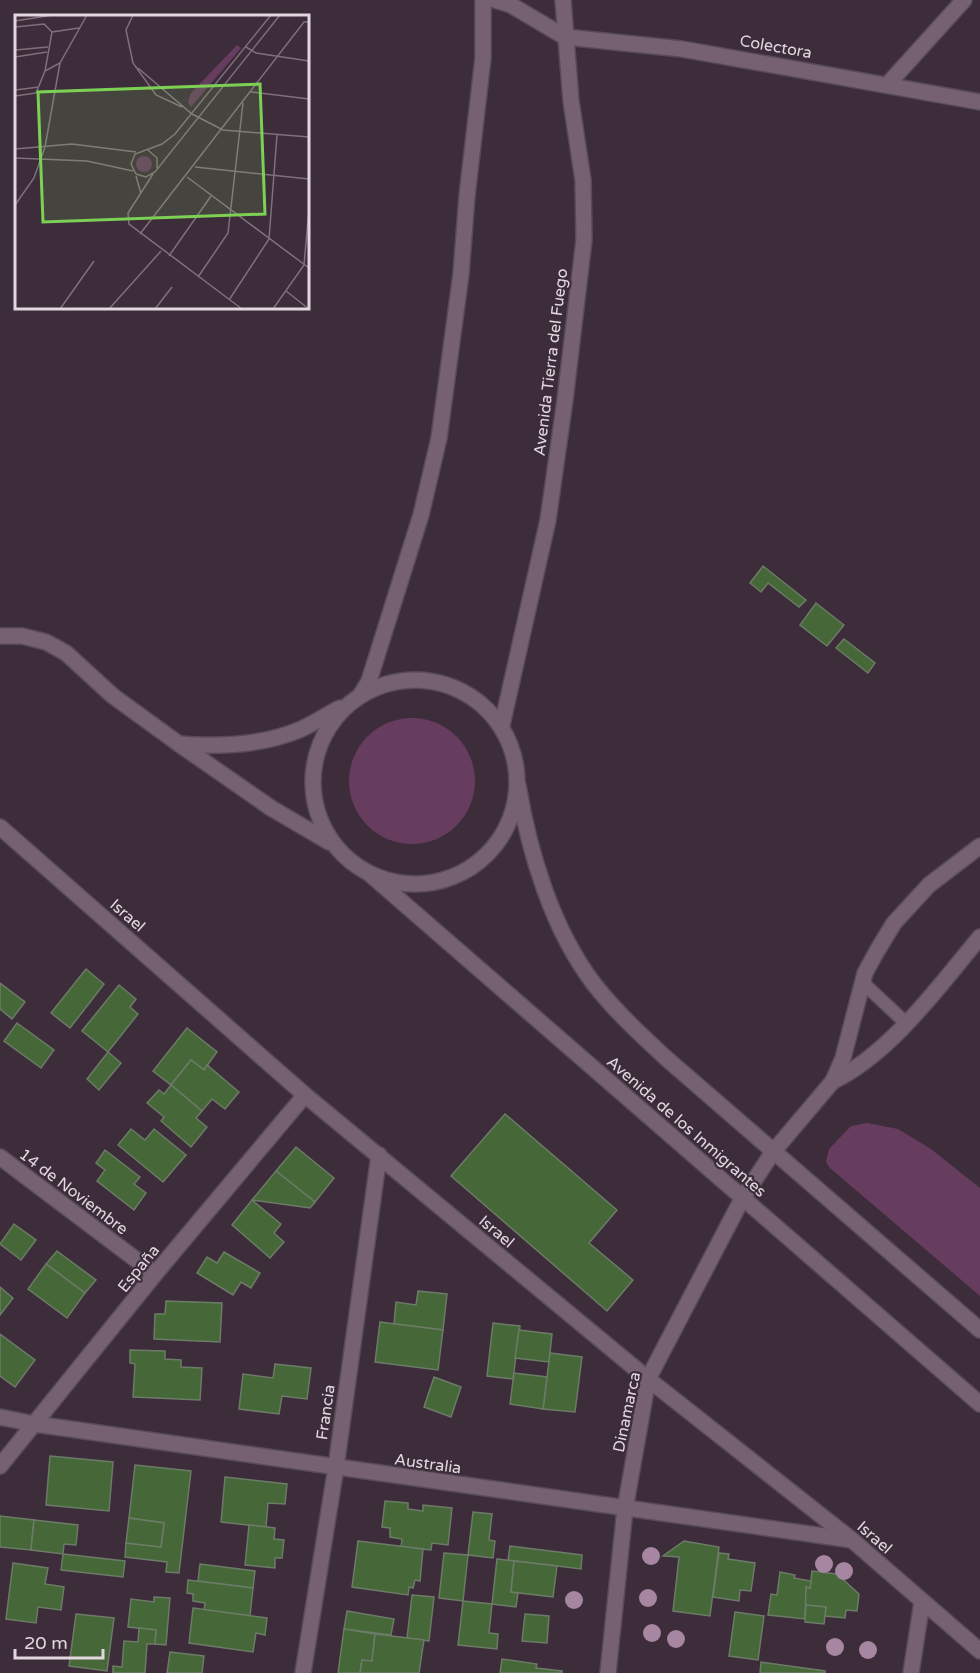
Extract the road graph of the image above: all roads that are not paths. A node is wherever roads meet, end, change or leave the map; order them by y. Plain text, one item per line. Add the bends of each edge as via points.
1 (483, 0) edge
2 (495, 0) edge
3 (563, 0) edge
4 (964, 0) edge
5 (565, 37) junction
6 (888, 84) junction
7 (980, 102) edge
8 (0, 636) edge
9 (355, 700) junction
10 (502, 725) junction
11 (179, 744) junction
12 (518, 785) junction
13 (0, 827) edge
14 (334, 846) junction
15 (980, 846) edge
16 (371, 875) junction
17 (980, 937) edge
18 (863, 983) junction
19 (906, 1023) junction
20 (833, 1082) junction
21 (305, 1095) junction
22 (774, 1152) junction
23 (379, 1155) junction
24 (0, 1157) edge
25 (742, 1199) junction
26 (155, 1274) junction
27 (980, 1330) edge
28 (648, 1379) junction
29 (980, 1404) edge
30 (0, 1417) edge
31 (35, 1424) junction
32 (0, 1466) edge
33 (336, 1467) junction
34 (624, 1509) junction
35 (852, 1540) junction
36 (922, 1602) junction
37 (980, 1651) edge
38 (303, 1673) edge
39 (608, 1673) edge
40 (911, 1673) edge

1 - 9 street via 483,58 439,438 421,515 369,681
2 - 5 street via 511,5
3 - 5 street, Avenida Tierra del Fuego
4 - 6 street
5 - 6 street, Colectora via 682,49
5 - 10 street, Avenida Tierra del Fuego via 583,180 584,240 548,520
6 - 7 street, Colectora
8 - 11 street via 28,637 66,653 113,696
9 - 10 street via 391,682 436,682 458,688 474,698
9 - 11 street via 299,730 275,737 236,744
9 - 14 street via 333,721 315,764 313,788 317,811
10 - 12 street via 511,745
11 - 14 street
12 - 16 street via 509,825 495,847 476,865 453,878 427,885 400,884
12 - 22 street via 525,828 542,883 573,952 594,984 647,1041
13 - 21 street, Israel
14 - 16 street
15 - 18 street via 934,879 894,923
16 - 25 street, Avenida de los Inmigrantes
17 - 19 street
18 - 19 lane
18 - 20 street
19 - 20 street via 850,1074
20 - 22 street, Dinamarca
21 - 23 street, Israel
21 - 26 street, España
22 - 25 street, Dinamarca
22 - 27 street
23 - 28 street, Israel
23 - 33 street, Francia
24 - 26 street, 14 de Noviembre
25 - 28 street, Dinamarca
25 - 29 street, Avenida de los Inmigrantes
26 - 31 street, España
28 - 34 street, Dinamarca
28 - 35 street, Israel
30 - 31 street, Australia
31 - 32 street, España
31 - 33 street, Australia
33 - 34 street, Australia
33 - 38 street, Francia
34 - 35 street, Australia
34 - 39 street, Dinamarca
35 - 36 street, Israel
36 - 37 street, Israel
36 - 40 street

